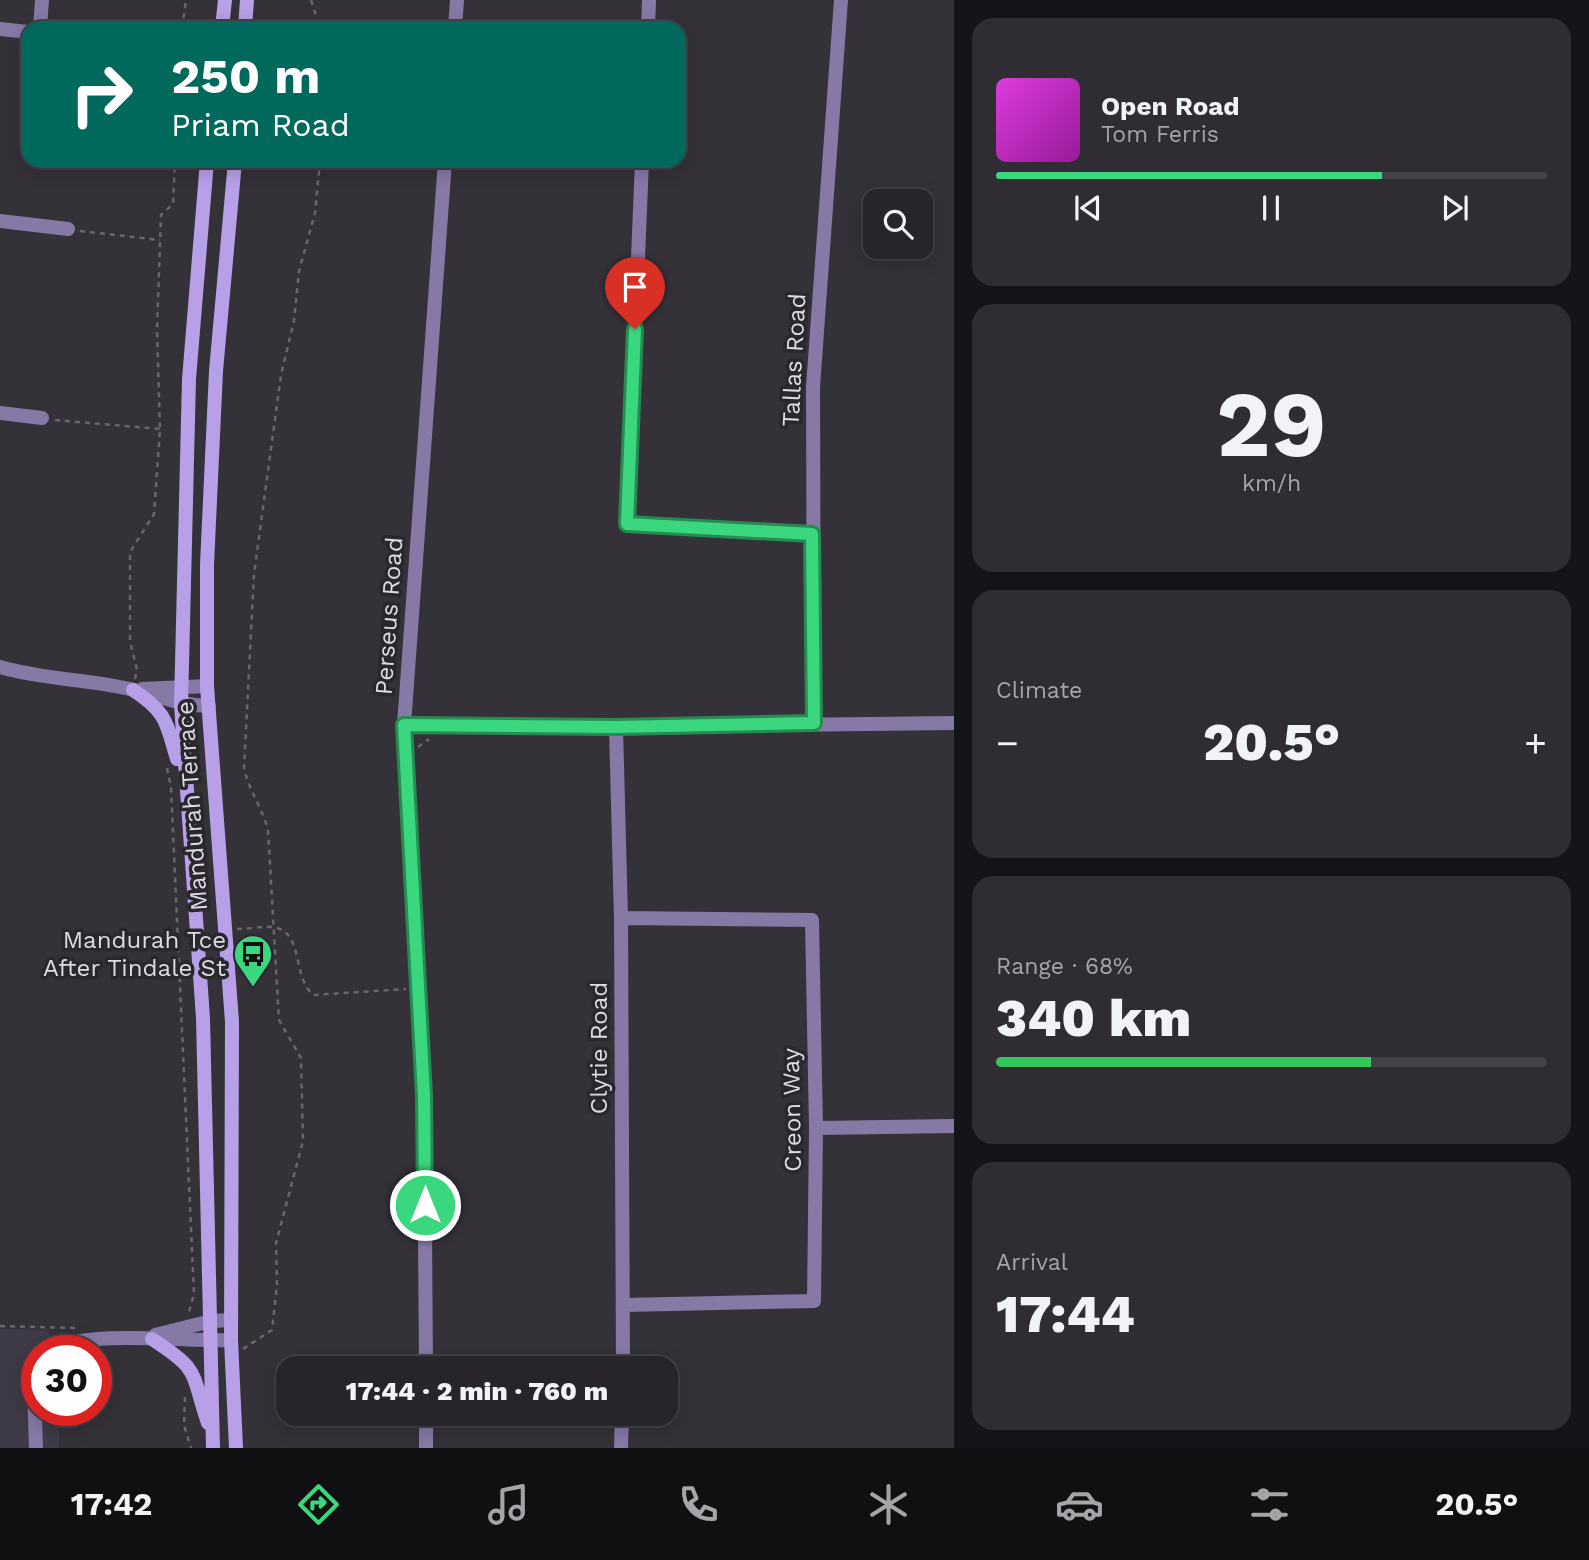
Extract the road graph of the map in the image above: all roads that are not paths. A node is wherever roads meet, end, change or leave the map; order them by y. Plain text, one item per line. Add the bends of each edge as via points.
1 (42, 0) edge
2 (225, 0) edge
3 (247, 0) edge
4 (457, 0) edge
5 (649, 0) edge
6 (841, 0) edge
7 (40, 21) edge
8 (223, 21) edge
9 (245, 21) edge
10 (456, 21) edge
11 (648, 21) edge
12 (0, 29) edge
13 (21, 31) edge
14 (206, 168) edge
15 (234, 168) edge
16 (444, 168) edge
17 (642, 168) edge
18 (0, 221) edge
19 (68, 229) road end
20 (0, 413) edge
21 (42, 418) road end
22 (812, 534) junction
23 (0, 667) edge
24 (182, 687) junction
25 (207, 687) junction
26 (134, 690) junction
27 (181, 705) junction
28 (209, 706) junction
29 (814, 723) junction
30 (954, 723) edge
31 (404, 725) junction
32 (616, 727) junction
33 (187, 783) junction
34 (621, 918) junction
35 (954, 1126) edge
36 (816, 1128) junction
37 (624, 1305) junction
38 (231, 1320) junction
39 (211, 1321) junction
40 (147, 1338) junction
41 (112, 1340) edge
42 (231, 1340) junction
43 (212, 1341) junction
44 (426, 1356) edge
45 (623, 1356) edge
46 (35, 1426) edge
47 (426, 1426) edge
48 (622, 1426) edge
49 (213, 1441) edge
50 (36, 1448) edge
51 (236, 1448) edge
52 (426, 1448) edge
53 (621, 1448) edge

1 - 7 street
2 - 8 main road
3 - 9 main road
4 - 10 street
5 - 11 street
6 - 22 street, Tallas Road via 813,387
12 - 13 street
14 - 24 main road, Mandurah Terrace via 189,379
15 - 25 main road, Mandurah Terrace via 216,371
16 - 31 street, Perseus Road
17 - 22 street via 627,524
18 - 19 street
20 - 21 street
22 - 29 street, Tallas Road
23 - 26 street
24 - 25 street
24 - 26 street
24 - 27 main road, Mandurah Terrace
25 - 28 main road, Mandurah Terrace
26 - 27 street
26 - 33 main road via 155,704 168,722
27 - 28 street
27 - 33 main road, Mandurah Terrace
28 - 38 main road, Mandurah Terrace via 232,1022
29 - 30 street
29 - 32 street
31 - 32 street
31 - 44 street, Perseus Road via 424,1096
32 - 34 street, Clytie Road
33 - 39 main road, Mandurah Terrace via 203,1018
34 - 36 street, Creon Way via 811,920
34 - 37 street, Clytie Road
35 - 36 street
36 - 37 street, Creon Way via 814,1301
37 - 45 street, Clytie Road
38 - 39 street
38 - 42 main road, Mandurah Terrace
39 - 40 street
39 - 43 main road, Mandurah Terrace
40 - 41 street
40 - 43 street
40 - 49 main road via 183,1359 197,1377
42 - 43 street
42 - 51 main road, Mandurah Terrace
43 - 49 main road, Mandurah Terrace
46 - 50 street
47 - 52 street
48 - 53 street

